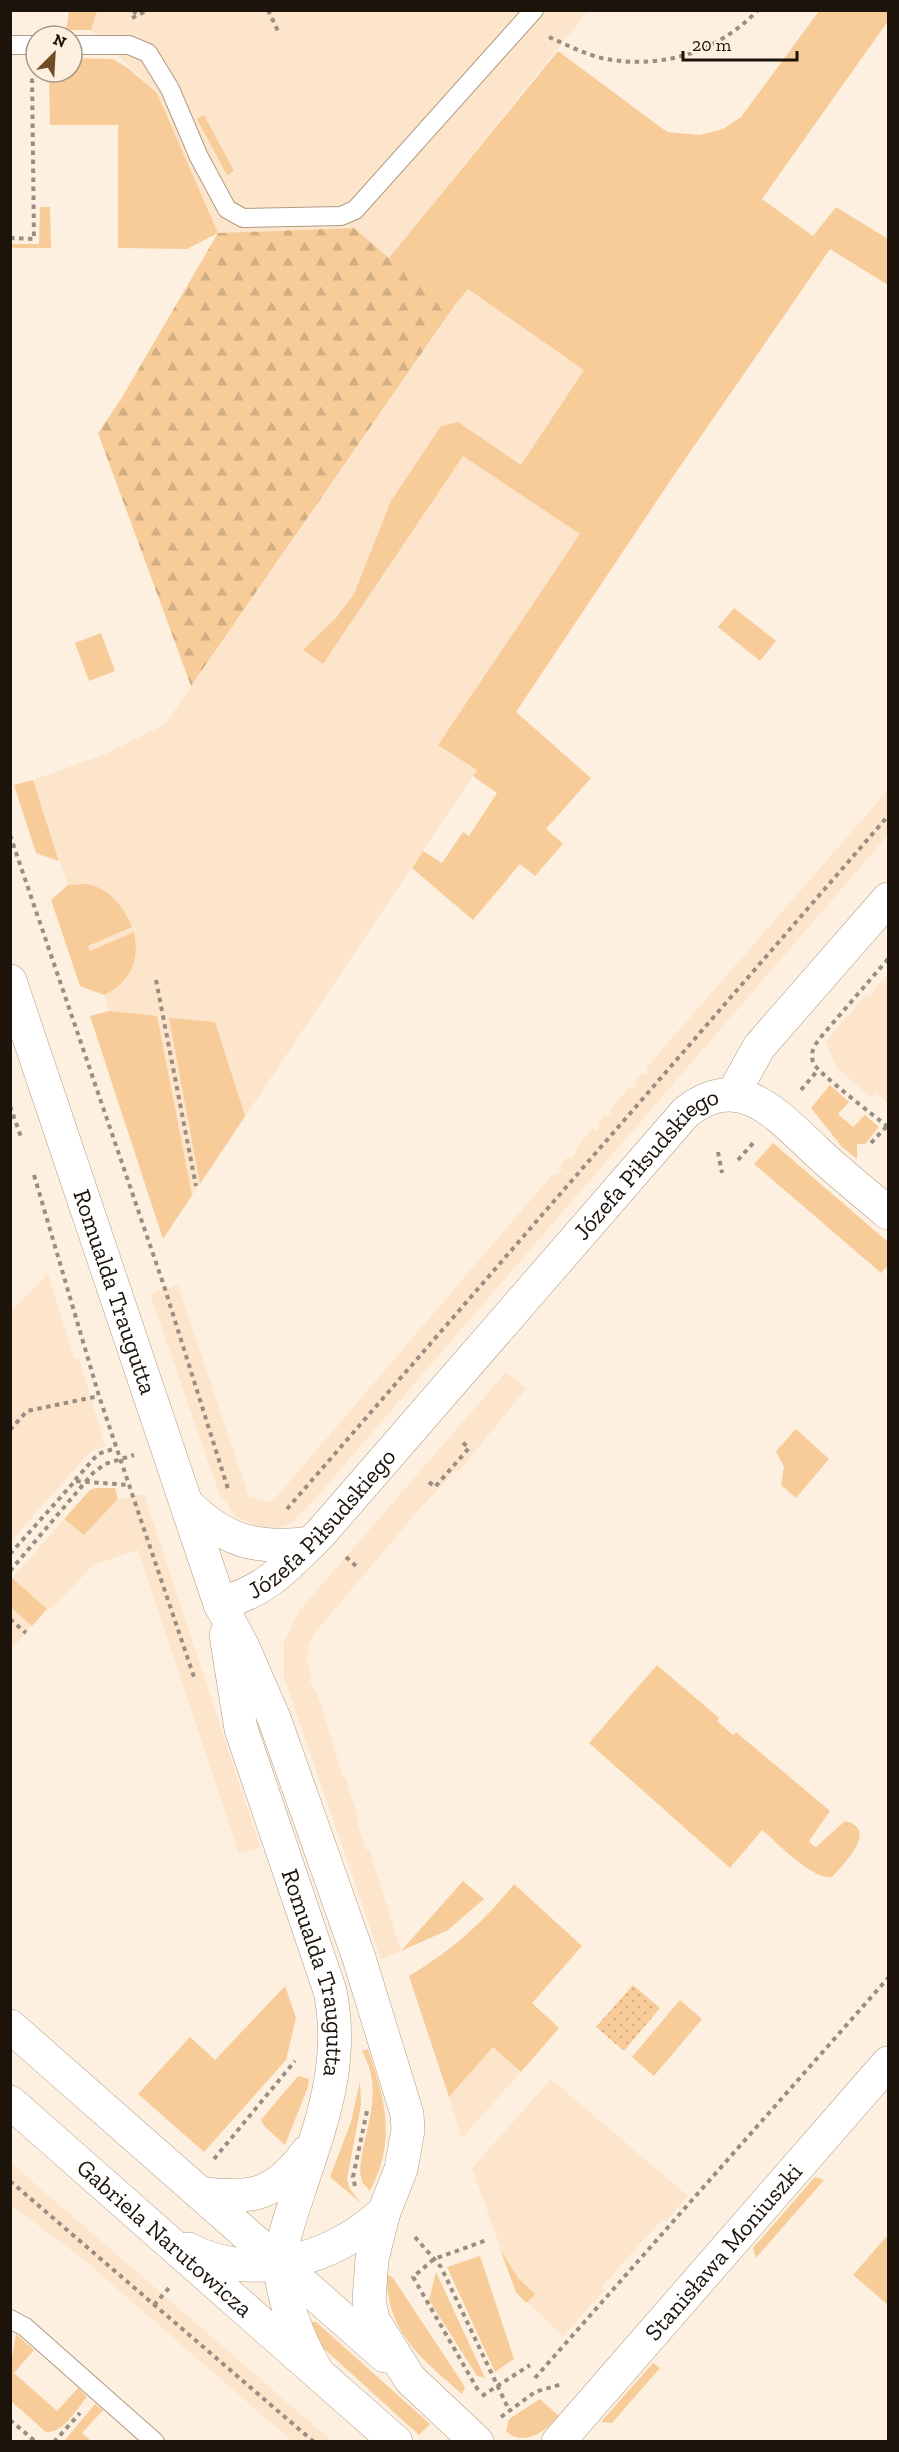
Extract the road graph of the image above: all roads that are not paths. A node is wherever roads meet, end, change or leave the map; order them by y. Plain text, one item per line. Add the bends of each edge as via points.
1 (534, 10) edge
2 (84, 45) edge
3 (888, 898) edge
4 (10, 981) edge
5 (733, 1094) junction
6 (888, 1213) edge
7 (186, 1503) junction
8 (310, 1543) junction
9 (220, 1604) junction
10 (10, 2026) edge
11 (888, 2063) edge
12 (10, 2102) edge
13 (315, 2140) junction
14 (206, 2179) junction
15 (384, 2212) junction
16 (160, 2235) junction
17 (281, 2263) junction
18 (10, 2319) edge
19 (318, 2373) junction
20 (410, 2379) junction
21 (485, 2434) edge
22 (155, 2442) edge
23 (396, 2442) edge
24 (558, 2442) edge

1 - 2 lane via 355,210 341,216 243,218 227,209 170,89 148,53 129,45
3 - 5 street, Józefa Piłsudskiego via 759,1047
4 - 7 street, Romualda Traugutta
5 - 6 street via 756,1100 778,1115
5 - 8 street, Józefa Piłsudskiego via 702,1100 687,1112
7 - 8 street via 207,1524 243,1540 264,1546
7 - 9 street, Romualda Traugutta
8 - 9 street, Józefa Piłsudskiego via 262,1587 248,1596
9 - 13 street, Romualda Traugutta via 241,1729 330,1991 336,2020 329,2089
9 - 15 street, Romualda Traugutta via 274,1718 359,1958 404,2101 406,2149
10 - 14 street
11 - 24 street, Stanisława Moniuszki
12 - 16 street, Gabriela Narutowicza
13 - 14 street via 286,2176 267,2190 243,2196
13 - 17 street, Romualda Traugutta via 292,2210
14 - 17 street
15 - 17 street, Romualda Traugutta via 364,2230 334,2247
15 - 20 street, Romualda Traugutta via 372,2259 369,2300 373,2320
16 - 17 street via 202,2257 229,2265
16 - 19 street, Gabriela Narutowicza
17 - 19 street, Gabriela Narutowicza via 295,2327
17 - 20 street
18 - 22 lane via 25,2327
19 - 23 street, Gabriela Narutowicza
20 - 21 street, Romualda Traugutta

